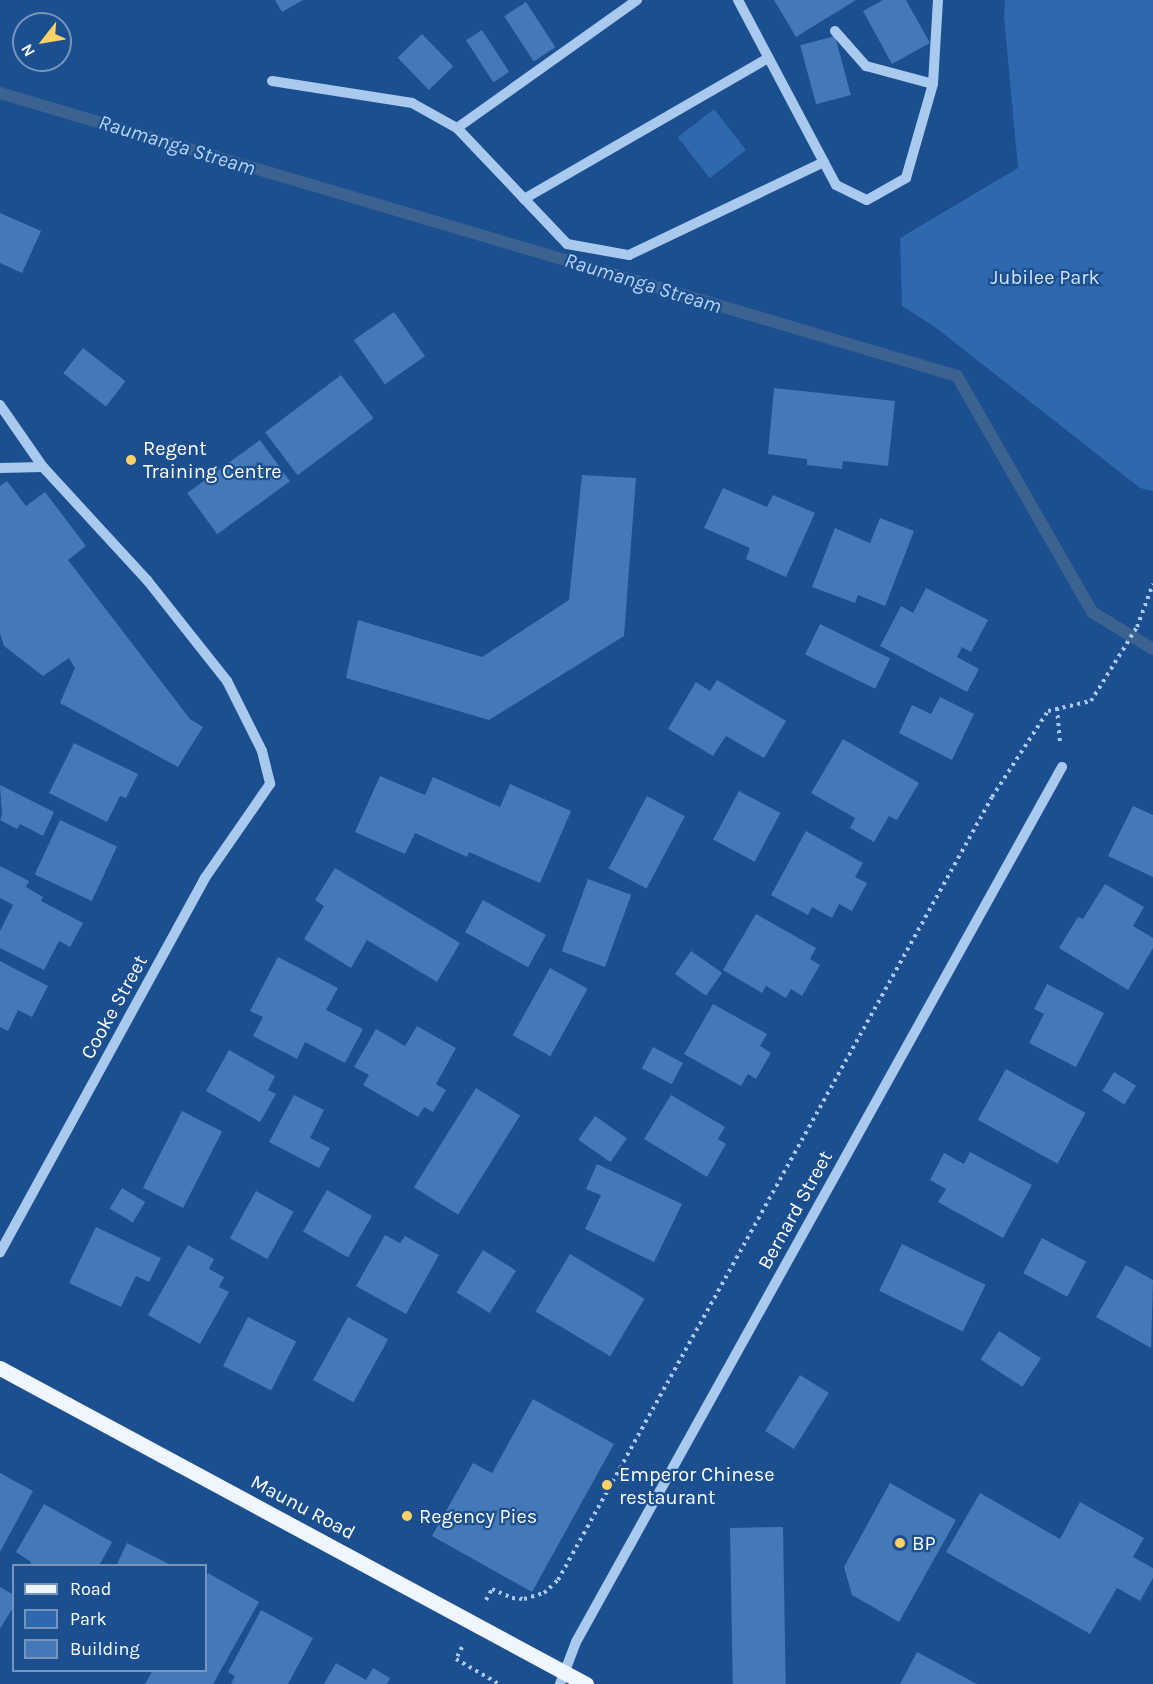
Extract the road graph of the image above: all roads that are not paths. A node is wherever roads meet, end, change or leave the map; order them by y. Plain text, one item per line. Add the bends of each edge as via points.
1 (637, 0) edge
2 (738, 0) edge
3 (938, 0) edge
4 (836, 31) dead end
5 (768, 58) junction
6 (272, 81) dead end
7 (933, 84) junction
8 (457, 128) junction
9 (824, 162) junction
10 (524, 199) junction
11 (0, 405) edge
12 (43, 467) junction
13 (0, 468) edge
14 (1062, 767) road end
15 (0, 1253) edge
16 (0, 1368) edge
17 (562, 1678) edge
18 (586, 1684) edge

1 - 8 street
2 - 5 street
3 - 7 street
4 - 7 street via 866,66
5 - 9 street
5 - 10 street
6 - 8 street via 412,103
7 - 9 street via 906,178 867,200 836,184
8 - 10 street
9 - 10 street via 629,255 567,244
11 - 12 street
12 - 13 street
12 - 15 street, Cooke Street via 147,580 226,681 262,752 270,784 205,878
14 - 17 street, Bernard Street via 581,1631
16 - 17 main road, Maunu Road
17 - 18 main road, Maunu Road

